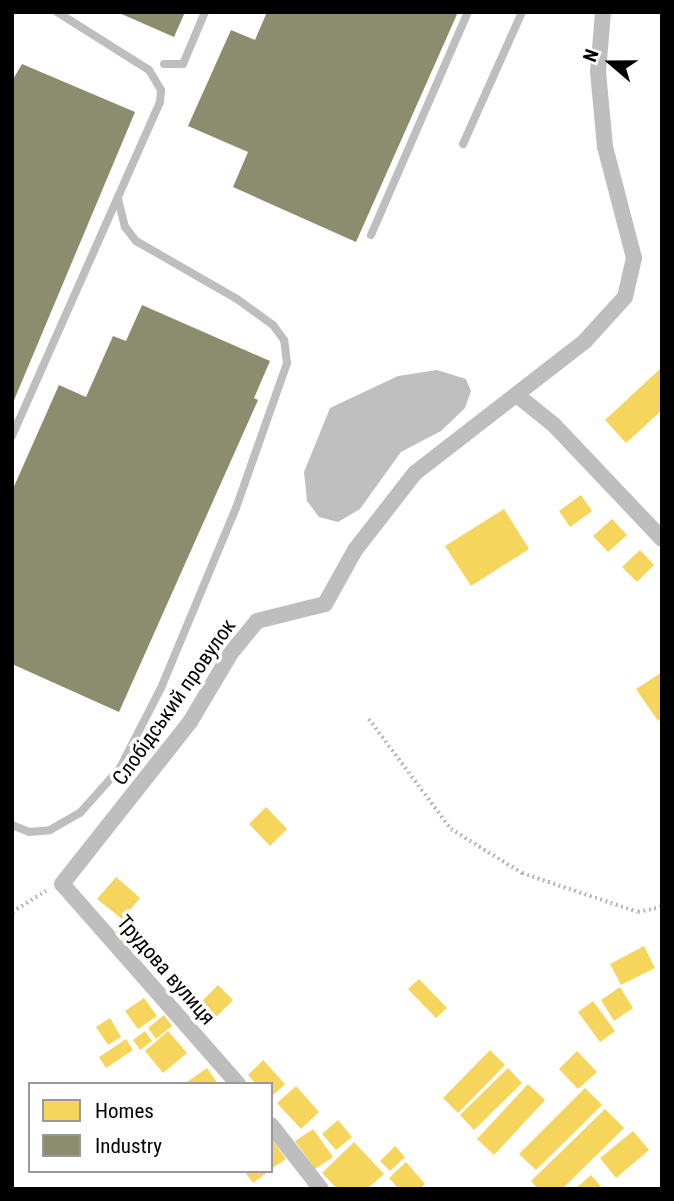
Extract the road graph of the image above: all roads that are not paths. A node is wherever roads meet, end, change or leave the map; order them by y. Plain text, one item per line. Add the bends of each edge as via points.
1 (57, 12) edge
2 (205, 12) edge
3 (468, 12) edge
4 (522, 12) edge
5 (603, 12) edge
6 (164, 64) dead end
7 (463, 144) dead end
8 (118, 198) junction
9 (371, 235) dead end
10 (517, 395) junction
11 (12, 436) edge
12 (662, 539) edge
13 (12, 825) edge
14 (62, 884) joint
15 (236, 1082) edge
16 (273, 1128) edge
17 (321, 1189) edge

1 - 8 lane via 149,70 161,90 151,131
2 - 6 lane via 183,64
3 - 9 lane
4 - 7 lane
5 - 10 street, Слобідський провулок via 598,72 605,147 632,239 633,276 615,313
8 - 11 lane
8 - 13 lane via 125,228 136,241 273,325 284,340 287,363 236,508 161,688 120,768 80,813 50,830 29,832
10 - 12 street via 554,425
10 - 14 street, Слобідський провулок via 415,473 355,550 325,604 257,621 231,653 190,722
14 - 15 street, Трудова вулиця
16 - 17 street

